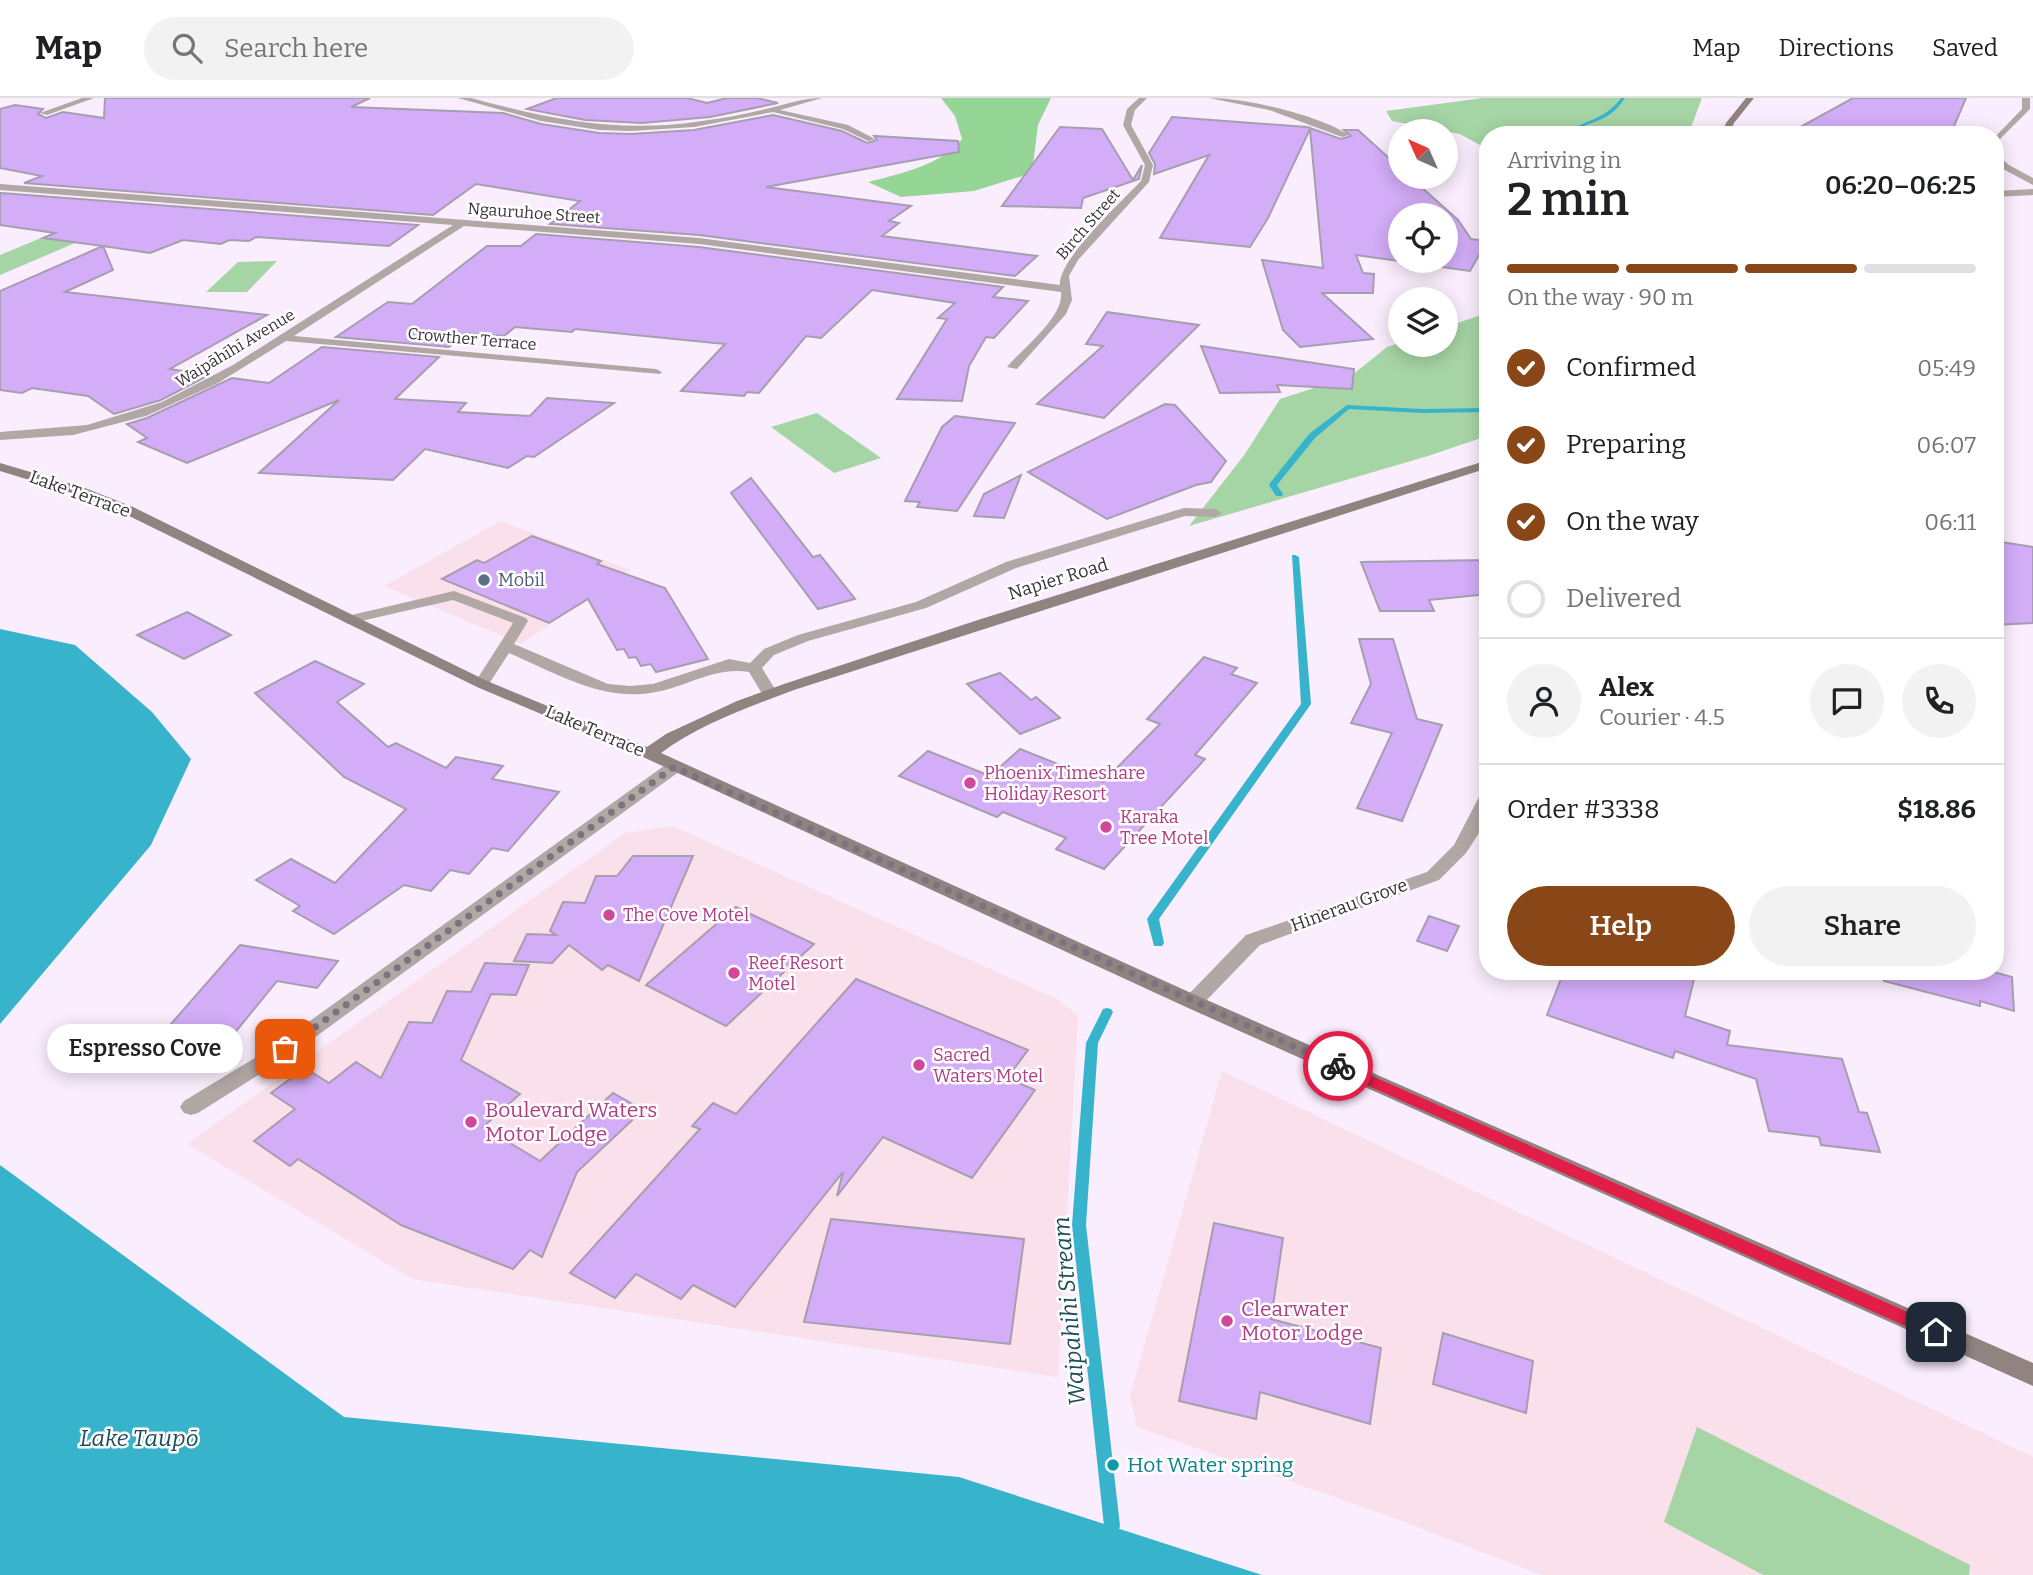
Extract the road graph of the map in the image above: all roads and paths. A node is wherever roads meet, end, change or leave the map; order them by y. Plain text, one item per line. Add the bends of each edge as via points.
1 (90, 98) edge
2 (463, 98) edge
3 (818, 98) edge
4 (1143, 98) edge
5 (1213, 98) edge
6 (1750, 98) edge
7 (2026, 98) edge
8 (774, 111) junction
9 (44, 113) dead end
10 (1728, 126) edge
11 (2004, 132) edge
12 (1345, 135) dead end
13 (871, 139) dead end
14 (2004, 165) edge
15 (2033, 182) edge
16 (0, 187) edge
17 (2033, 192) edge
18 (2004, 194) edge
19 (462, 223) junction
20 (1064, 289) junction
21 (284, 338) junction
22 (1013, 367) dead end
23 (656, 372) dead end
24 (0, 436) edge
25 (0, 467) edge
26 (1479, 467) edge
27 (1215, 513) dead end
28 (348, 620) junction
29 (506, 646) junction
30 (754, 668) junction
31 (482, 684) junction
32 (770, 694) junction
33 (649, 754) junction
34 (674, 767) junction
35 (1479, 820) edge
36 (1193, 1003) junction
37 (191, 1107) dead end
38 (2033, 1375) edge

1 - 9 street
2 - 8 street via 551,121 615,128 704,124
3 - 8 street
4 - 20 street, Birch Street via 1131,109 1128,125 1146,157 1149,173 1139,190 1074,259 1064,276
5 - 12 street via 1270,108
6 - 10 main road
7 - 11 street via 2026,109
8 - 13 street via 845,127
14 - 15 street
16 - 19 street, Ngauruhoe Street
17 - 18 street
19 - 20 street, Ngauruhoe Street via 699,241
19 - 21 street, Waipāhīhī Avenue
20 - 22 street, Birch Street via 1067,300 1061,314
21 - 23 street, Crowther Terrace
21 - 24 street, Waipāhīhī Avenue via 195,392 142,414 72,432
25 - 28 main road, Lake Terrace via 128,510
26 - 32 main road, Napier Road
27 - 30 street via 1184,512 1011,565 922,605 803,638 769,652
28 - 29 street via 454,595 521,621
28 - 31 main road, Lake Terrace
29 - 30 street via 605,688 630,691 655,688 729,664
29 - 31 street
30 - 32 street
31 - 33 main road, Lake Terrace
32 - 33 main road, Napier Road via 672,737
33 - 34 main road, Lake Terrace
34 - 36 main road, Lake Terrace
34 - 37 street via 285,1049
35 - 36 street, Hinerau Grove via 1456,857 1433,876 1253,940
36 - 38 main road, Lake Terrace

